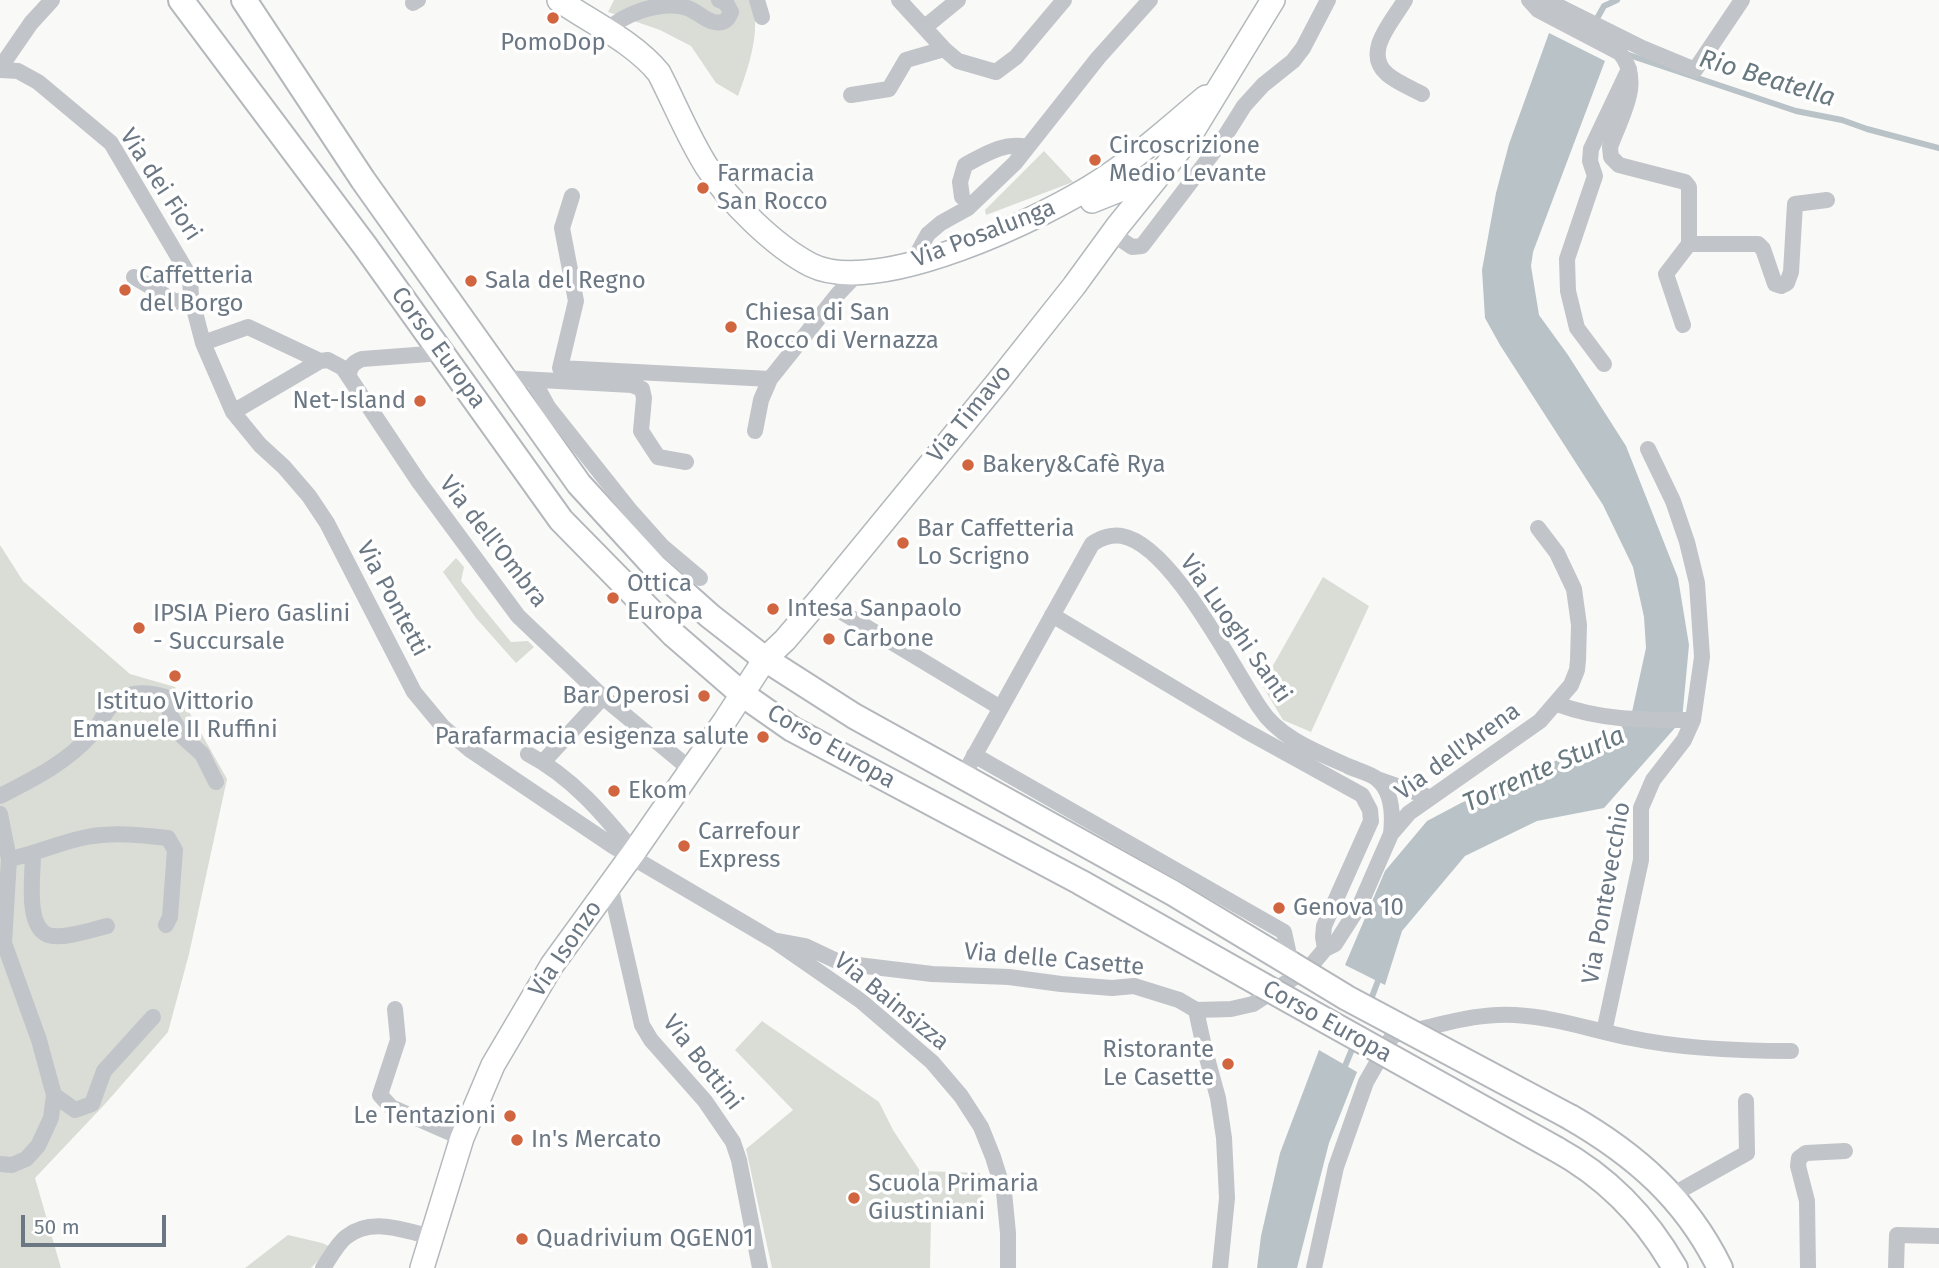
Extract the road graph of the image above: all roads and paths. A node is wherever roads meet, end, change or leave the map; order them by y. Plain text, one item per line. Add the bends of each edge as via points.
1 (181, 0) edge
2 (244, 0) edge
3 (559, 0) edge
4 (719, 0) edge
5 (757, 0) edge
6 (899, 0) edge
7 (958, 0) edge
8 (1064, 0) edge
9 (1150, 0) edge
10 (1273, 0) edge
11 (1328, 0) edge
12 (1405, 0) edge
13 (1742, 0) edge
14 (50, 1) edge
15 (1538, 3) edge
16 (762, 17) dead end
17 (925, 27) junction
18 (606, 31) junction
19 (1625, 47) junction
20 (944, 49) junction
21 (1630, 67) junction
22 (0, 69) edge
23 (1222, 83) junction
24 (1422, 94) dead end
25 (851, 96) dead end
26 (1027, 147) junction
27 (1160, 173) junction
28 (1122, 174) junction
29 (572, 196) dead end
30 (962, 197) dead end
31 (1068, 200) junction
32 (1827, 200) dead end
33 (1092, 201) junction
34 (1115, 230) junction
35 (1689, 244) junction
36 (912, 263) junction
37 (858, 273) junction
38 (134, 277) dead end
39 (191, 297) junction
40 (1683, 325) dead end
41 (203, 343) junction
42 (442, 353) junction
43 (320, 360) junction
44 (1604, 364) dead end
45 (349, 375) junction
46 (503, 378) junction
47 (770, 379) junction
48 (533, 380) junction
49 (233, 412) junction
50 (755, 431) dead end
51 (1648, 449) dead end
52 (686, 462) dead end
53 (1538, 528) dead end
54 (700, 578) dead end
55 (820, 599) junction
56 (1052, 615) junction
57 (765, 659) junction
58 (742, 694) junction
59 (603, 697) junction
60 (999, 707) junction
61 (1564, 707) junction
62 (1688, 720) junction
63 (527, 754) dead end
64 (543, 762) junction
65 (968, 765) junction
66 (690, 769) junction
67 (1377, 779) junction
68 (216, 782) dead end
69 (0, 796) edge
70 (1429, 797) junction
71 (0, 814) edge
72 (1391, 834) junction
73 (33, 854) junction
74 (632, 855) junction
75 (9, 859) junction
76 (610, 885) junction
77 (166, 925) dead end
78 (107, 926) dead end
79 (773, 940) junction
80 (1325, 949) junction
81 (395, 1009) dead end
82 (1196, 1010) junction
83 (153, 1017) dead end
84 (1604, 1032) junction
85 (1791, 1051) dead end
86 (54, 1095) junction
87 (1746, 1101) dead end
88 (462, 1138) junction
89 (1845, 1151) dead end
90 (0, 1164) edge
91 (1672, 1195) junction
92 (1939, 1236) edge
93 (431, 1237) junction
94 (323, 1268) edge
95 (422, 1268) edge
96 (760, 1268) edge
97 (1009, 1268) edge
98 (1220, 1268) edge
99 (1314, 1268) edge
100 (1675, 1268) edge
101 (1720, 1268) edge
102 (1808, 1268) edge
103 (1896, 1268) edge

1 - 42 main road, Corso Europa
2 - 46 main road, Corso Europa via 363,180
3 - 18 main road, Via Posalunga
4 - 18 street via 731,12 722,23 685,7 669,6 627,16
5 - 16 street
6 - 17 street
7 - 17 street
8 - 20 street via 1016,57 996,72 958,61
9 - 26 street
10 - 23 main road, Via Posalunga
11 - 34 street via 1303,48 1244,106 1142,246 1132,247
12 - 24 street via 1377,47 1378,61 1386,74
13 - 19 street via 1695,70
14 - 22 street
15 - 19 street
17 - 20 street
18 - 37 main road, Via Posalunga via 641,54 659,73 706,165 762,229 812,266
19 - 21 street
20 - 25 street via 906,60 889,89
21 - 35 street via 1633,85 1609,148 1611,157 1619,165 1685,182 1689,187
21 - 44 street via 1591,149 1595,176 1567,259 1568,291 1577,328
22 - 39 street, Via dei Fiori via 18,71 38,82 111,143 184,265
23 - 27 main road, Via Posalunga via 1188,139
23 - 28 main road, Via Posalunga
26 - 30 street via 998,148 965,165
26 - 36 street via 968,208 928,234
27 - 28 main road, Via Posalunga
27 - 34 main road, Via Posalunga
28 - 31 main road, Via Posalunga
28 - 33 main road, Via Posalunga
28 - 34 main road
29 - 47 street via 562,228 576,301 560,368
31 - 33 main road, Via Posalunga
31 - 36 main road, Via Posalunga via 981,240
32 - 35 street via 1795,204 1791,272 1781,286 1775,284 1758,244
33 - 34 main road via 1112,212
34 - 55 main road, Via Timavo
35 - 40 street via 1666,274
36 - 37 main road, Via Posalunga
37 - 47 street
38 - 39 street via 176,302
39 - 41 street, Via Pontetti
41 - 43 street, Via dell'Ombra via 248,327
41 - 49 street, Via Pontetti
42 - 45 street via 362,359
42 - 58 main road, Corso Europa via 561,520 674,635
43 - 45 street, Via dell'Ombra via 336,362
43 - 49 street
45 - 59 street, Via dell'Ombra via 502,596
46 - 48 street
46 - 57 main road, Corso Europa via 579,484 655,566
47 - 50 street
48 - 52 street via 642,389 641,431 658,457
48 - 54 street via 548,407 629,509 662,546
49 - 74 street, Via Pontetti via 309,496 414,692 443,727 469,749
51 - 62 street, Via Pontevecchio via 1673,501 1697,583 1702,657
53 - 61 street, Via dell'Arena via 1557,553 1574,589 1577,670
55 - 57 main road, Via Timavo
55 - 60 street
56 - 60 street
56 - 67 street, Via Luoghi Santi via 1092,544 1120,535 1141,545 1167,566 1262,712 1282,733
56 - 80 street via 1362,795 1371,821 1324,926
57 - 58 main road, Via Isonzo
57 - 65 main road, Corso Europa via 854,716
58 - 66 main road, Via Isonzo
58 - 100 main road, Corso Europa, bridge via 792,729 1080,882 1556,1149 1626,1202 1643,1219
59 - 64 street
59 - 66 street, Via dell'Ombra
60 - 65 street
61 - 62 street via 1630,721
61 - 70 street, Via dell'Arena
62 - 84 street, Via Pontevecchio via 1684,740 1653,780 1642,808 1641,860
63 - 64 street
64 - 74 street via 597,806
65 - 91 main road, Corso Europa, bridge via 1347,998 1598,1133
66 - 74 main road, Via Isonzo
67 - 70 street, Via Luoghi Santi
67 - 72 street via 1391,805
68 - 69 street via 202,754 183,737 165,697 132,693 112,705 70,755
70 - 72 street, Via dell'Arena
71 - 75 street
72 - 80 street, Via dell'Arena via 1360,905 1335,944
73 - 75 street
73 - 77 street via 89,836 168,838 175,850
73 - 78 street via 37,926 60,936
74 - 76 main road, Via Isonzo
74 - 79 street, Via Bainsizza
75 - 86 street via 4,943
76 - 88 main road, Via Isonzo via 517,1022
76 - 96 street, Via Bottini via 642,1025 733,1142
79 - 82 street, Via delle Casette via 805,946 841,963 932,974 1134,986
79 - 97 street, Via Bainsizza via 861,1001 932,1062 961,1096 981,1127 1004,1192
80 - 82 street, Via dell'Arena via 1309,968 1253,1004
81 - 88 street via 398,1041 380,1095 391,1107
82 - 98 street via 1224,1138 1227,1198
83 - 86 street via 104,1070 92,1104 75,1110
84 - 85 street via 1699,1049
84 - 99 street via 1513,1014 1393,1035 1366,1082 1336,1167
86 - 90 street via 51,1118 38,1146 12,1166
87 - 91 street via 1747,1153
88 - 93 main road, Via Isonzo
89 - 102 street via 1806,1153 1799,1158 1807,1201
91 - 101 main road, Corso Europa
92 - 103 street via 1897,1235
93 - 94 street via 365,1226 345,1237
93 - 95 main road, Via Isonzo

